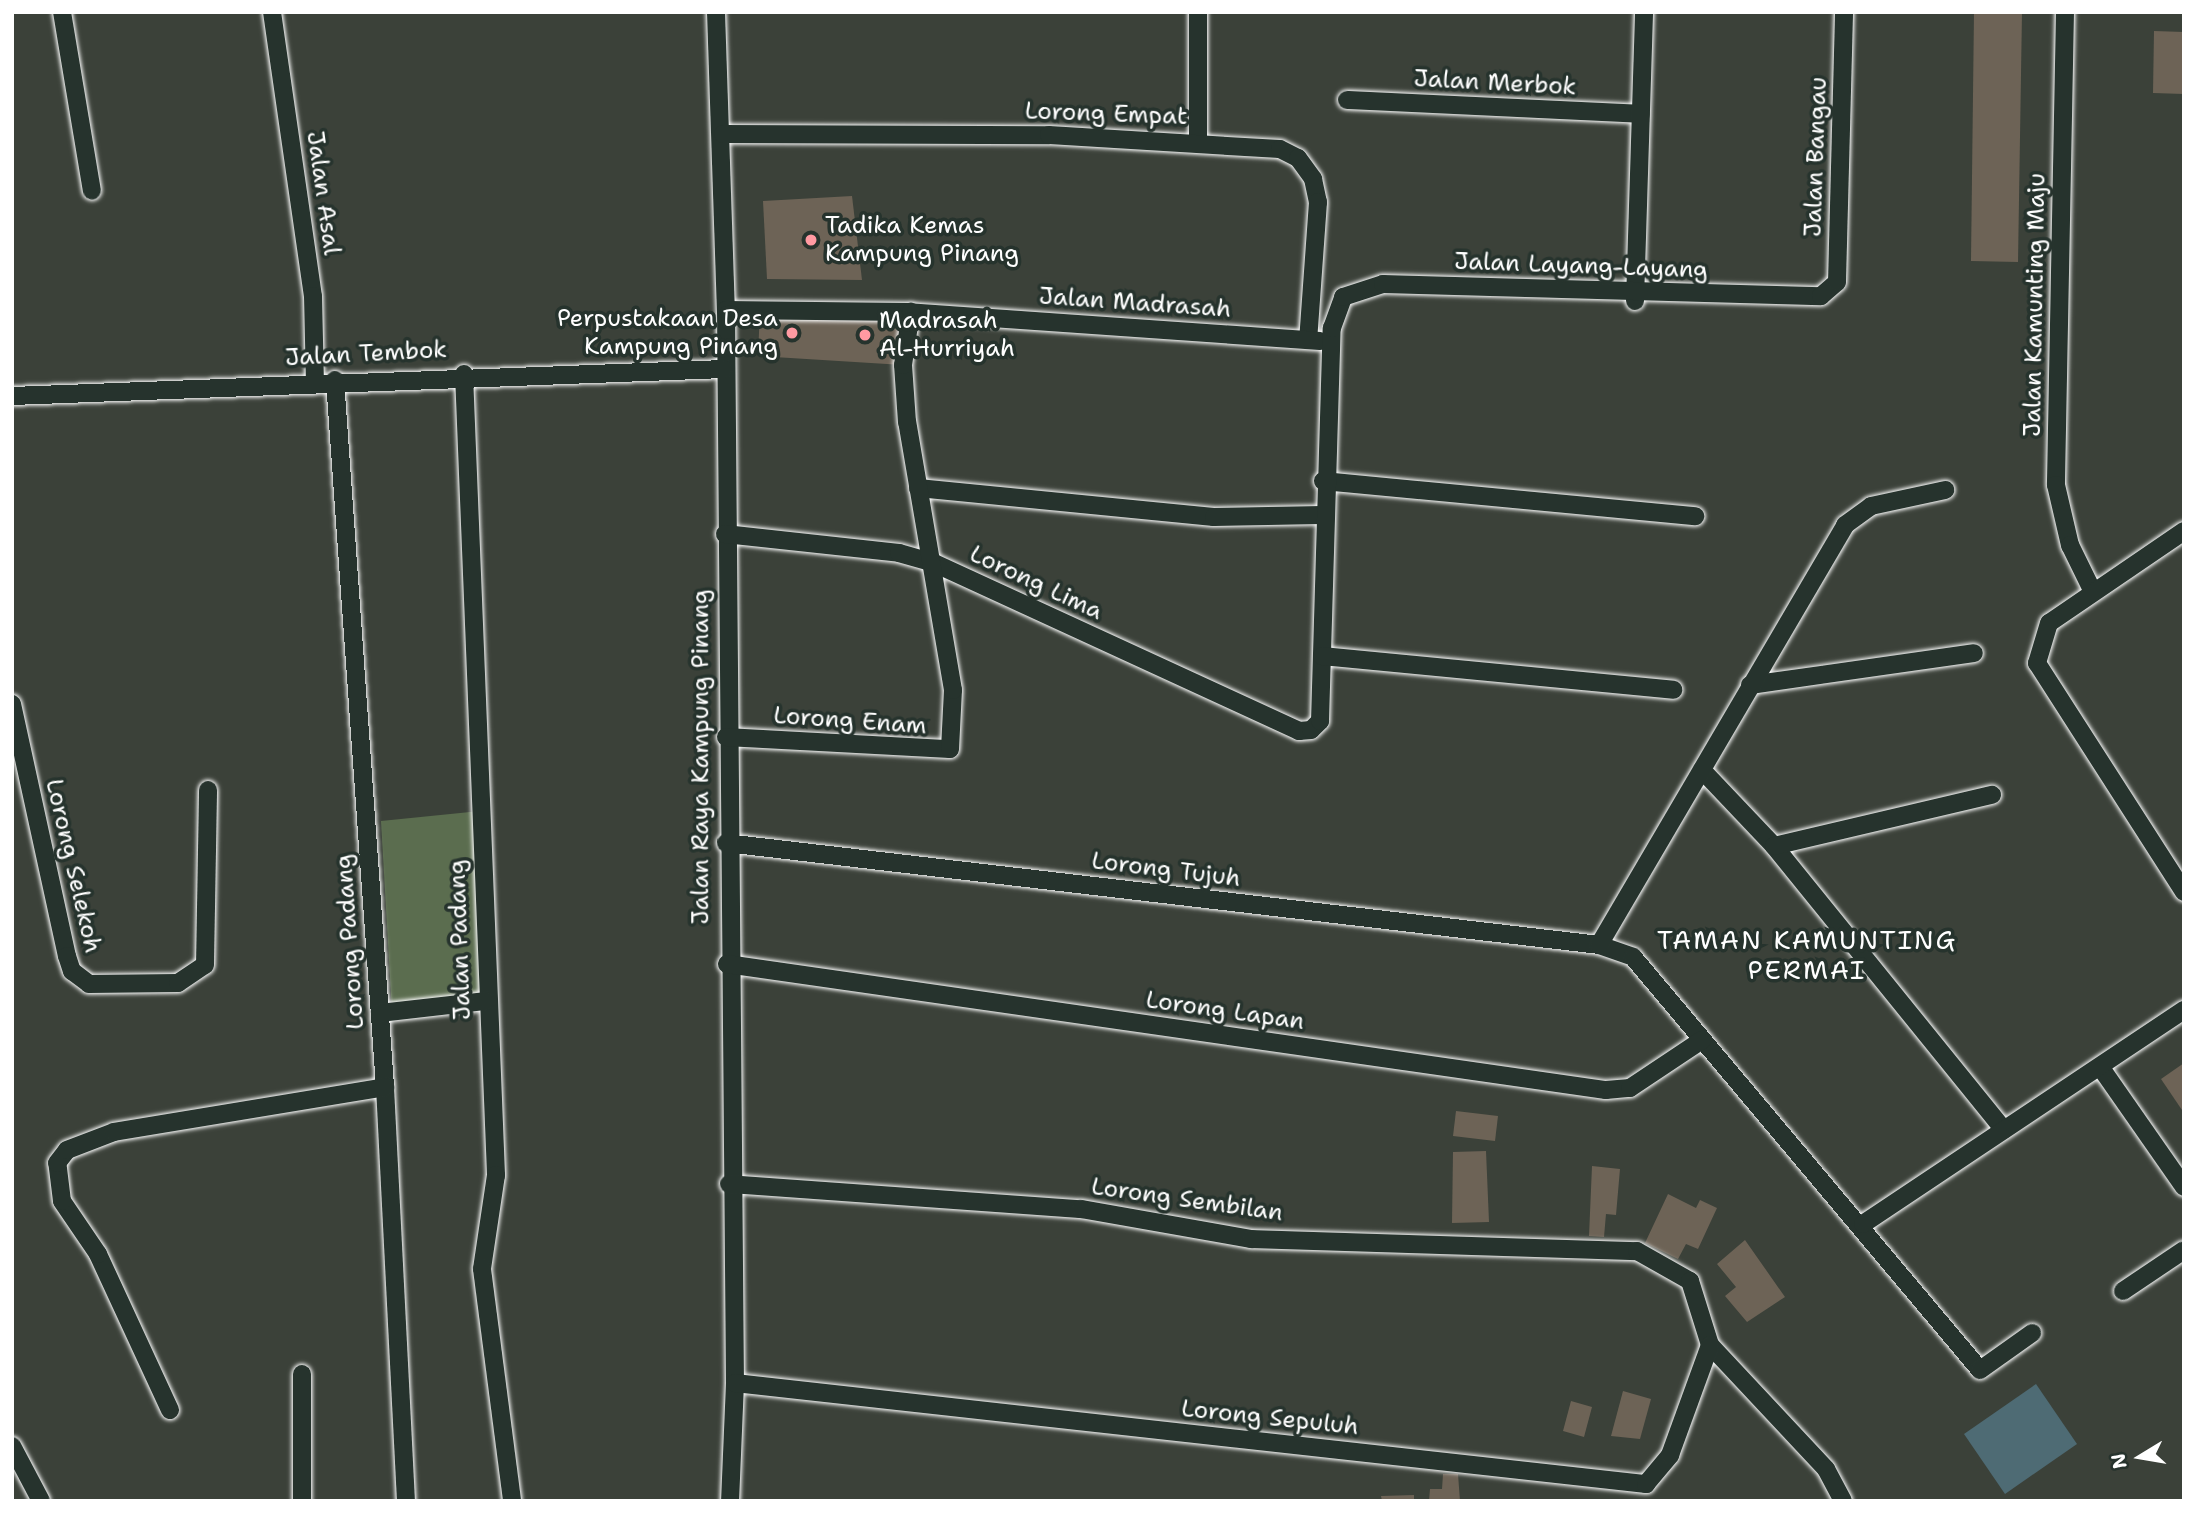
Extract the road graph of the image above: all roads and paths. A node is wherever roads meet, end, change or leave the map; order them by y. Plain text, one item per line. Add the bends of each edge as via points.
1 (62, 12) edge
2 (272, 12) edge
3 (716, 12) edge
4 (1198, 12) edge
5 (1644, 12) edge
6 (1844, 12) edge
7 (2065, 12) edge
8 (1347, 100) dead end
9 (1641, 114) junction
10 (723, 134) junction
11 (1198, 143) junction
12 (92, 191) dead end
13 (1636, 296) junction
14 (1821, 296) joint
15 (726, 310) junction
16 (911, 312) junction
17 (1308, 340) junction
18 (1331, 342) junction
19 (723, 369) junction
20 (464, 374) junction
21 (335, 380) junction
22 (314, 381) junction
23 (12, 396) edge
24 (1323, 481) junction
25 (918, 488) junction
26 (1945, 491) dead end
27 (1322, 515) junction
28 (1695, 516) dead end
29 (725, 534) junction
30 (2181, 537) edge
31 (934, 564) junction
32 (2093, 592) junction
33 (1974, 653) dead end
34 (1322, 656) junction
35 (1750, 685) junction
36 (1673, 690) dead end
37 (12, 704) edge
38 (726, 737) junction
39 (1702, 770) junction
40 (208, 790) dead end
41 (1992, 795) dead end
42 (726, 843) junction
43 (1773, 846) junction
44 (2184, 892) edge
45 (1600, 946) junction
46 (727, 964) junction
47 (486, 1001) junction
48 (2184, 1010) edge
49 (380, 1013) junction
50 (1702, 1040) junction
51 (2101, 1068) junction
52 (385, 1087) junction
53 (2004, 1130) junction
54 (729, 1184) junction
55 (2184, 1187) edge
56 (1863, 1224) junction
57 (2184, 1250) edge
58 (2123, 1291) dead end
59 (2032, 1333) dead end
60 (1710, 1345) junction
61 (302, 1374) dead end
62 (735, 1383) junction
63 (170, 1410) dead end
64 (12, 1446) edge
65 (41, 1501) edge
66 (302, 1501) edge
67 (406, 1501) edge
68 (512, 1501) edge
69 (730, 1501) edge
70 (1843, 1501) edge

1 - 12 street
2 - 22 street, Jalan Asal via 313,296
3 - 10 street, Jalan Raya Kampung Pinang
4 - 11 street
5 - 9 street
6 - 14 street, Jalan Bangau via 1837,282
7 - 32 street, Jalan Kamunting Maju via 2056,485 2070,545
8 - 9 street, Jalan Merbok
9 - 13 street
10 - 11 street, Lorong Empat via 798,130
10 - 15 street, Jalan Raya Kampung Pinang
11 - 17 street, Lorong Empat via 1280,149 1298,159 1313,179 1318,202
13 - 14 street, Jalan Layang-Layang
13 - 18 street, Jalan Layang-Layang via 1383,285 1343,297
15 - 16 street, Jalan Madrasah
15 - 19 street, Jalan Raya Kampung Pinang
16 - 17 street, Jalan Madrasah
16 - 25 street via 903,365
17 - 18 street, Jalan Madrasah
18 - 24 street
19 - 20 street, Jalan Tembok
19 - 29 street, Jalan Raya Kampung Pinang
20 - 21 street, Jalan Tembok
20 - 47 street, Jalan Padang
21 - 22 street, Jalan Tembok
21 - 49 street, Lorong Padang
22 - 23 street, Jalan Tembok
24 - 27 street
24 - 28 street
25 - 27 street via 1214,517
25 - 31 street
26 - 35 street via 1871,506 1845,525
27 - 34 street
29 - 31 street, Lorong Lima via 899,553
29 - 38 street, Jalan Raya Kampung Pinang
30 - 32 street
31 - 34 street, Lorong Lima via 1299,731 1311,730 1320,721
31 - 38 street, Lorong Enam via 953,690 950,749
32 - 44 street via 2049,623 2037,663
33 - 35 street
34 - 36 street
35 - 39 street
37 - 40 street, Lorong Selekoh via 67,956 72,971 89,984 178,984 205,965
38 - 42 street, Jalan Raya Kampung Pinang
39 - 43 street
39 - 45 street
41 - 43 street
42 - 45 street, Lorong Tujuh
42 - 46 street, Jalan Raya Kampung Pinang
43 - 53 street
45 - 50 street, Lorong Tujuh via 1633,957 1651,972
46 - 50 street, Lorong Lapan via 1606,1090 1630,1088
46 - 54 street, Jalan Raya Kampung Pinang
47 - 49 street
47 - 68 street, Jalan Padang via 496,1175 482,1269
48 - 51 street
49 - 52 street, Lorong Padang
50 - 56 street, Lorong Tujuh
51 - 53 street
51 - 55 street
52 - 63 street via 114,1132 67,1150 57,1163 62,1201 98,1254
52 - 67 street, Lorong Padang
53 - 56 street
54 - 60 street, Lorong Sembilan via 1081,1209 1251,1239 1637,1251 1690,1281
54 - 62 street, Jalan Raya Kampung Pinang
56 - 59 street, Lorong Tujuh via 1980,1370
57 - 58 street
60 - 62 street, Lorong Sepuluh via 1670,1455 1646,1484
60 - 70 street via 1826,1469
61 - 66 street
62 - 69 street, Jalan Raya Kampung Pinang
64 - 65 street

